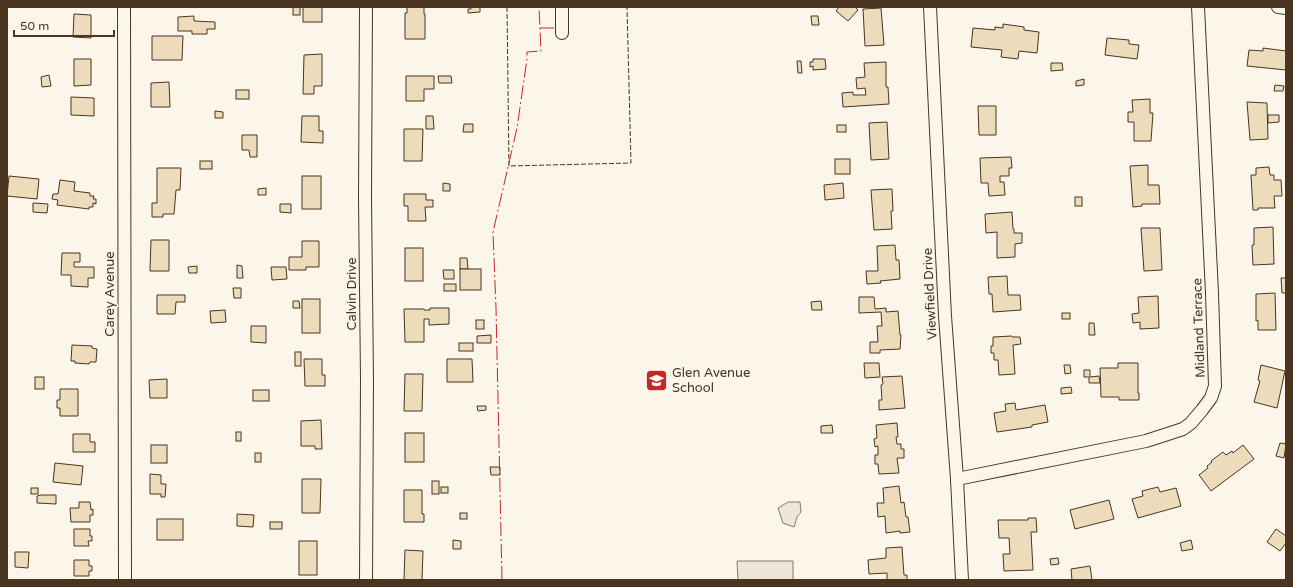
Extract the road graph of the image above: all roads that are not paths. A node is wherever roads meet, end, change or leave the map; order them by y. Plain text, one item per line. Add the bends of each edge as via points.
1 (124, 7) edge
2 (366, 7) edge
3 (562, 7) edge
4 (930, 7) edge
5 (1198, 7) edge
6 (1278, 7) edge
7 (1286, 8) edge
8 (562, 33) dead end
9 (957, 479) junction
10 (125, 580) edge
11 (366, 580) edge
12 (962, 580) edge

1 - 10 street, Carey Avenue
2 - 11 street, Calvin Drive
3 - 8 street
4 - 9 street, Viewfield Drive via 945,316
5 - 9 street, Midland Terrace via 1212,293 1215,386 1211,398 1183,429 1146,441
6 - 7 street
9 - 12 street, Viewfield Drive

